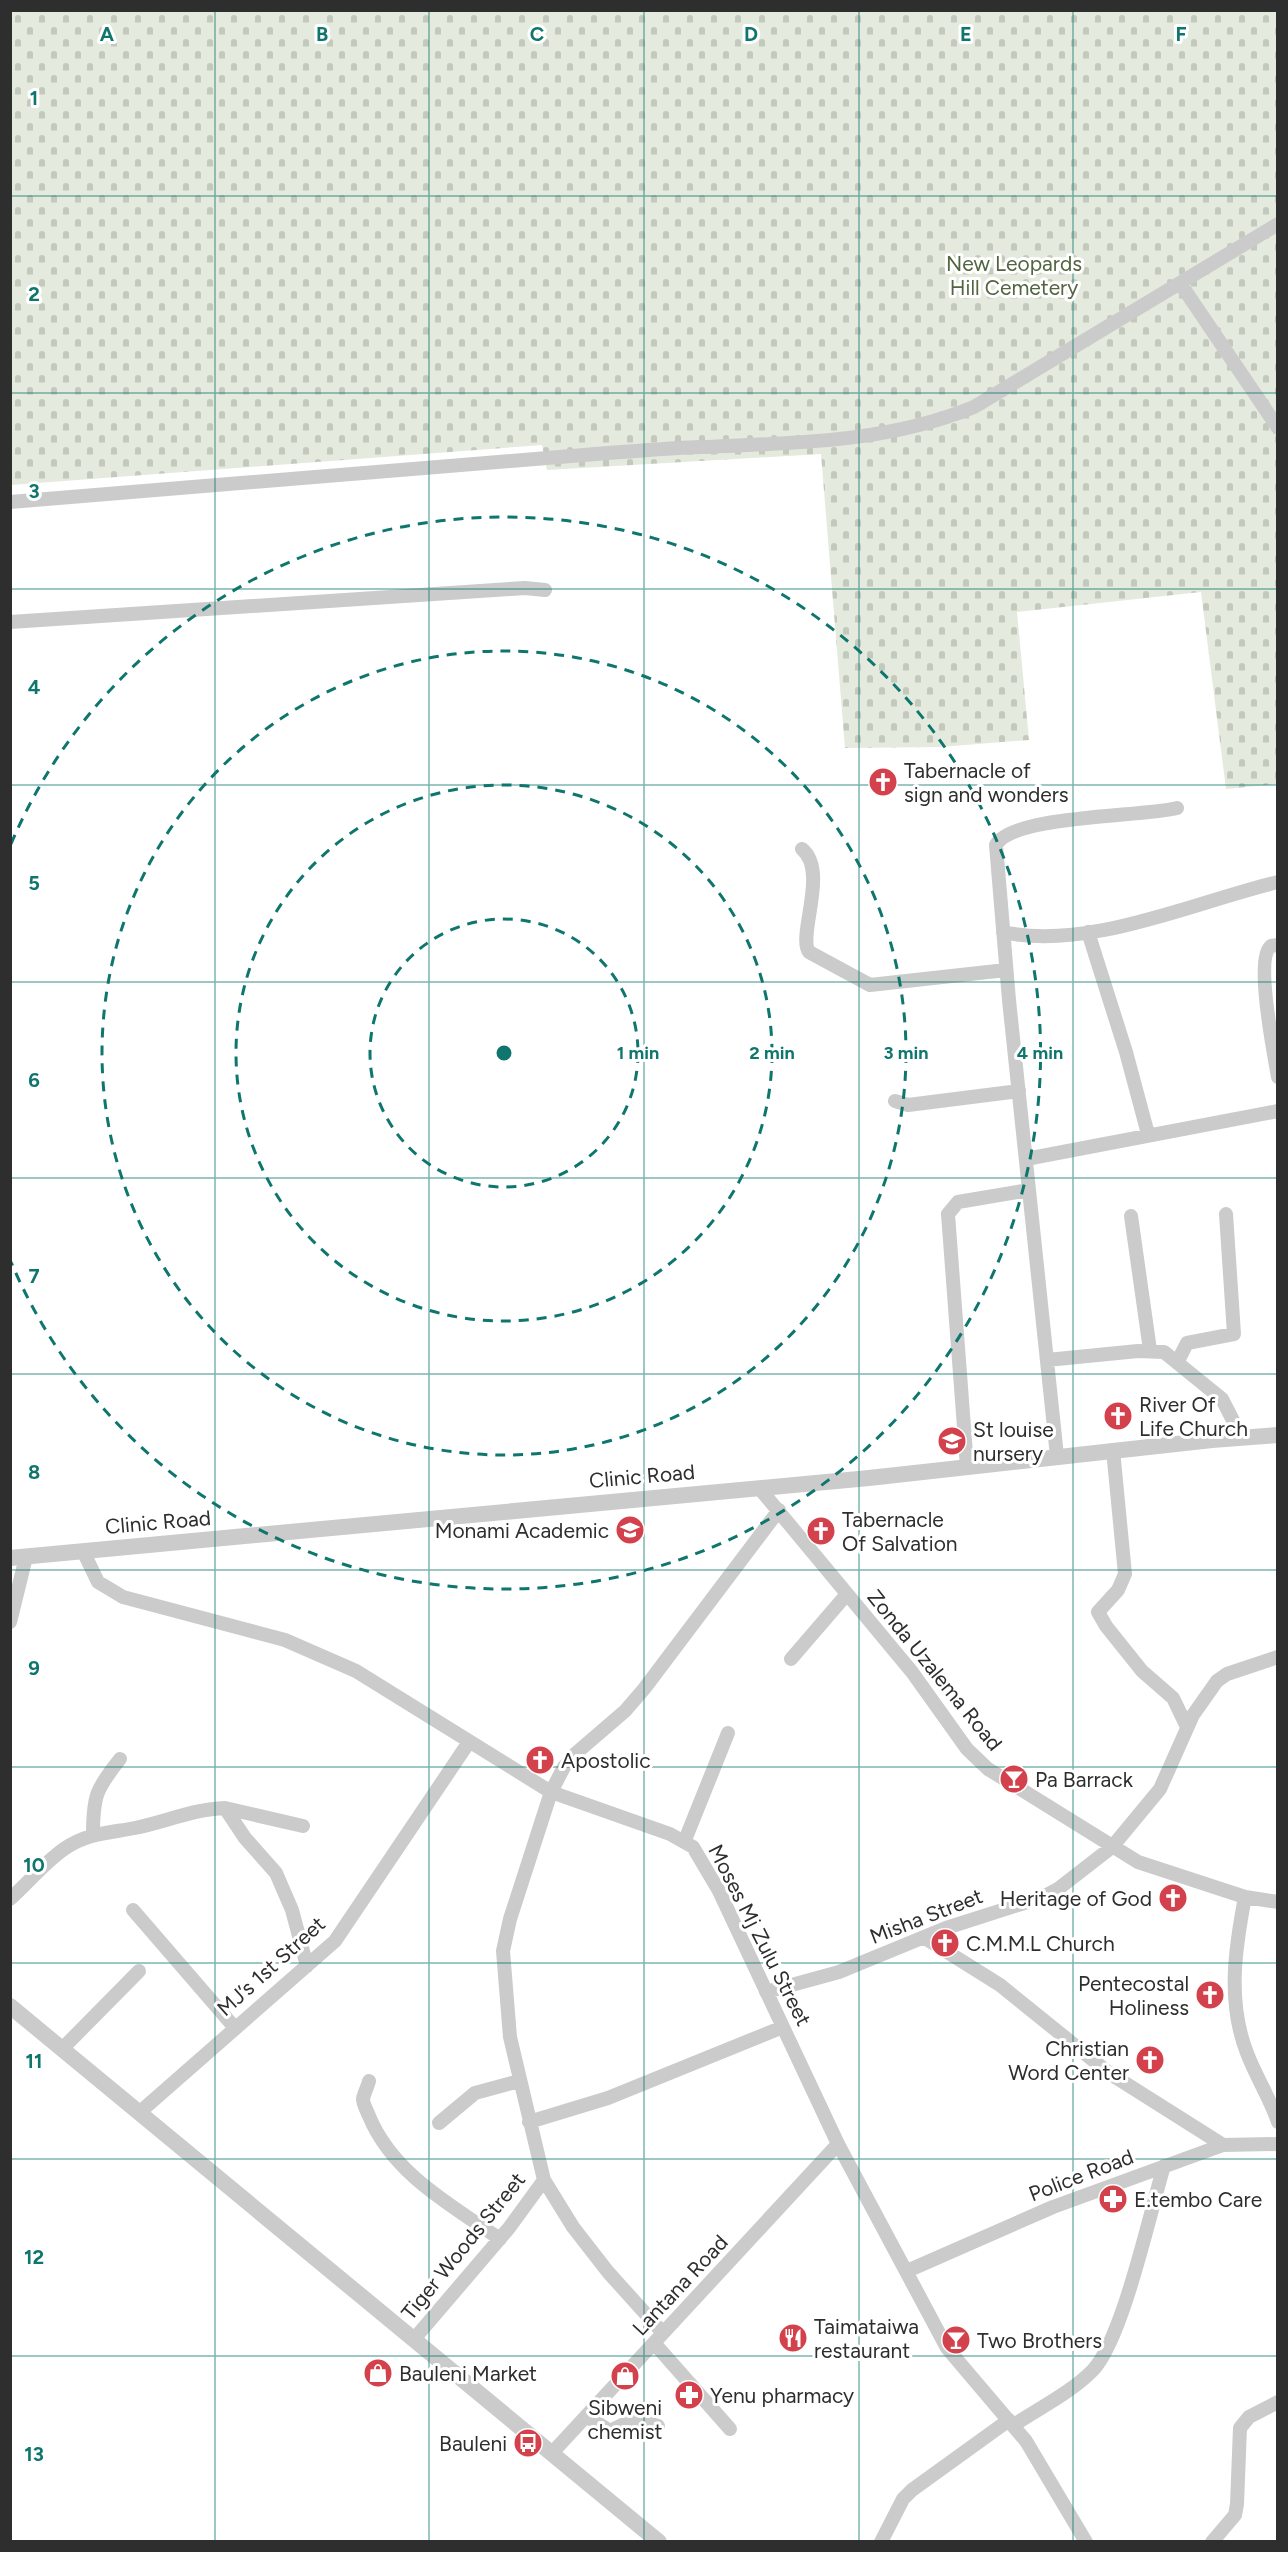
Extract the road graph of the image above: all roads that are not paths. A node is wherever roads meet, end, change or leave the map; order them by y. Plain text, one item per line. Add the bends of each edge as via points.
1 (1278, 224) edge
2 (1180, 283) junction
3 (1278, 428) edge
4 (10, 502) edge
5 (545, 590) dead end
6 (10, 622) edge
7 (1178, 808) dead end
8 (802, 849) dead end
9 (1278, 882) edge
10 (1003, 932) junction
11 (1088, 932) junction
12 (1278, 945) edge
13 (1006, 970) junction
14 (1276, 1054) edge
15 (1278, 1077) edge
16 (1019, 1091) junction
17 (896, 1101) dead end
18 (1278, 1112) edge
19 (1148, 1134) junction
20 (1026, 1159) junction
21 (1029, 1190) junction
22 (1226, 1214) dead end
23 (1131, 1216) dead end
24 (1150, 1350) junction
25 (1047, 1360) junction
26 (1178, 1361) junction
27 (1278, 1435) edge
28 (1242, 1438) junction
29 (1113, 1450) junction
30 (1057, 1456) junction
31 (967, 1467) junction
32 (760, 1489) junction
33 (779, 1510) junction
34 (83, 1551) junction
35 (18, 1557) edge
36 (847, 1594) junction
37 (10, 1622) edge
38 (791, 1659) dead end
39 (1276, 1660) edge
40 (1187, 1727) junction
41 (728, 1733) dead end
42 (469, 1742) junction
43 (120, 1759) dead end
44 (551, 1792) junction
45 (225, 1808) junction
46 (303, 1826) dead end
47 (93, 1834) junction
48 (685, 1840) junction
49 (1112, 1847) junction
50 (1245, 1897) junction
51 (10, 1899) edge
52 (1278, 1902) edge
53 (133, 1910) dead end
54 (925, 1938) junction
55 (307, 1966) junction
56 (139, 1971) dead end
57 (766, 1992) junction
58 (10, 2006) edge
59 (783, 2027) junction
60 (235, 2028) junction
61 (63, 2048) junction
62 (369, 2081) dead end
63 (519, 2082) junction
64 (140, 2112) junction
65 (439, 2122) dead end
66 (529, 2122) junction
67 (1278, 2122) edge
68 (838, 2144) junction
69 (1278, 2144) edge
70 (1223, 2145) junction
71 (1164, 2166) junction
72 (544, 2181) junction
73 (500, 2239) junction
74 (907, 2271) junction
75 (415, 2338) junction
76 (658, 2338) junction
77 (1278, 2402) edge
78 (586, 2416) junction
79 (1011, 2422) junction
80 (658, 2426) dead end
81 (730, 2429) dead end
82 (552, 2453) junction
83 (659, 2541) edge
84 (881, 2541) edge
85 (1086, 2541) edge
86 (1212, 2541) edge

1 - 2 street
2 - 3 street
2 - 4 street via 974,407 940,421 889,433 822,442 478,463
5 - 6 street via 525,588
7 - 10 street via 1034,826 1002,836 996,852
8 - 13 street via 812,863 812,910 806,945 809,952 870,985
9 - 11 street via 1179,912
10 - 11 street via 1032,938
10 - 13 street
11 - 19 street
12 - 14 street via 1271,946 1265,955
13 - 16 street
14 - 15 street
16 - 17 street via 908,1105
16 - 20 street
18 - 19 street
19 - 20 street
20 - 21 street
21 - 25 street
21 - 31 street via 958,1203 948,1214
22 - 26 street via 1234,1334 1187,1342
23 - 24 street
24 - 25 street
24 - 26 street via 1164,1352
25 - 30 street
26 - 28 street via 1222,1399
27 - 28 street, Clinic Road
28 - 29 street, Clinic Road
29 - 30 street, Clinic Road
29 - 40 street via 1125,1574 1118,1590 1098,1612 1142,1671 1173,1698
30 - 31 street, Clinic Road
31 - 32 street, Clinic Road
32 - 33 street, Zonda Uzalema Road
32 - 34 street, Clinic Road
33 - 36 street, Zonda Uzalema Road
33 - 44 street via 644,1689 575,1754
34 - 35 street, Clinic Road
34 - 42 street, Moses Mj Zulu Street via 98,1582 108,1590 322,1654
35 - 37 street
36 - 38 street
36 - 49 street, Zonda Uzalema Road via 912,1672 968,1749 988,1769
39 - 40 street, Misha Street via 1216,1681
40 - 49 street, Misha Street via 1160,1789
41 - 48 street
42 - 44 street, Moses Mj Zulu Street
42 - 55 street, MJ’s 1st Street via 352,1918 335,1941
43 - 47 street via 96,1791
44 - 48 street, Moses Mj Zulu Street
44 - 63 street via 503,1951 510,2037
45 - 46 street
45 - 47 street
45 - 55 street via 276,1873 292,1910
47 - 51 street via 64,1849
48 - 57 street, Moses Mj Zulu Street via 703,1859
49 - 50 street, Zonda Uzalema Road via 1158,1869
49 - 54 street, Misha Street via 1043,1897
50 - 52 street, Zonda Uzalema Road
50 - 67 street via 1234,1961 1236,2004 1248,2055
53 - 60 street
54 - 57 street, Misha Street via 839,1972
54 - 70 street via 1000,1985 1109,2073
55 - 60 street, MJ’s 1st Street
56 - 61 street
57 - 59 street, Moses Mj Zulu Street
58 - 61 street
59 - 66 street via 608,2098
59 - 68 street, Moses Mj Zulu Street
60 - 64 street, MJ’s 1st Street
61 - 64 street
62 - 73 street via 363,2098 375,2130 388,2150 412,2177
63 - 65 street via 475,2093
63 - 66 street
64 - 75 street
66 - 72 street
68 - 74 street, Moses Mj Zulu Street
68 - 76 street, Lantana Road
69 - 70 street, Police Road
70 - 71 street, Police Road
71 - 74 street, Police Road via 1053,2207
71 - 79 street via 1125,2300 1103,2355 1084,2378
72 - 73 street, Tiger Woods Street
72 - 76 street via 573,2227
73 - 75 street, Tiger Woods Street
74 - 79 street, Moses Mj Zulu Street via 947,2348
75 - 82 street
76 - 78 street, Lantana Road
76 - 81 street
77 - 86 street via 1249,2417 1240,2428 1238,2504 1228,2524
78 - 80 street via 610,2431 634,2419
78 - 82 street, Lantana Road
79 - 84 street via 912,2490 903,2499
79 - 85 street, Moses Mj Zulu Street
82 - 83 street

